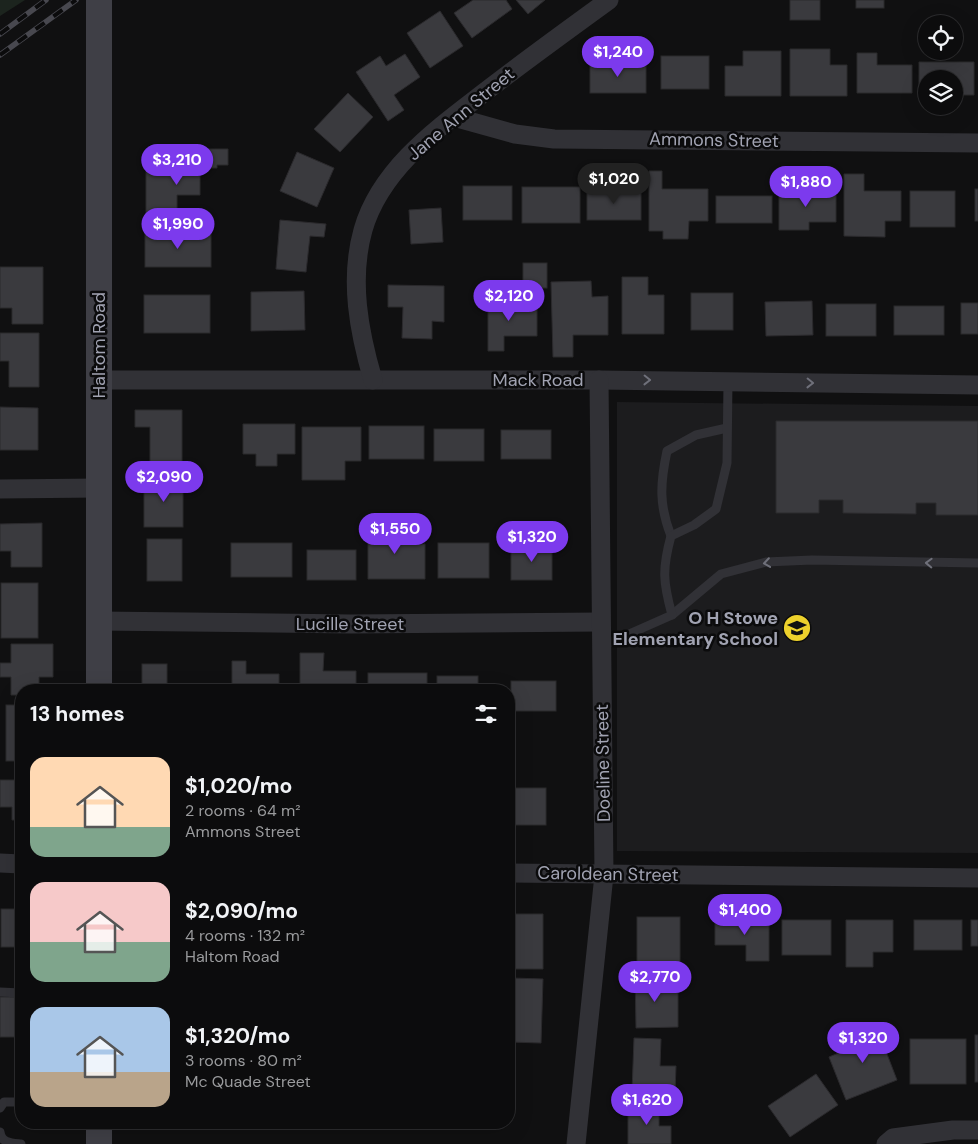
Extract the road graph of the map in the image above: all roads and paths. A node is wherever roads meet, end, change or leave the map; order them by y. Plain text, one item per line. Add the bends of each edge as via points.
1 (99, 0) edge
2 (609, 0) edge
3 (454, 117) junction
4 (978, 143) edge
5 (99, 380) junction
6 (373, 380) junction
7 (599, 380) junction
8 (728, 382) junction
9 (978, 385) edge
10 (727, 428) junction
11 (99, 488) junction
12 (0, 489) edge
13 (671, 536) junction
14 (978, 563) edge
15 (672, 615) junction
16 (99, 621) junction
17 (601, 622) junction
18 (602, 646) junction
19 (99, 684) edge
20 (0, 863) edge
21 (15, 864) edge
22 (515, 873) edge
23 (604, 875) junction
24 (978, 878) edge
25 (0, 992) edge
26 (15, 992) edge
27 (15, 1102) edge
28 (0, 1108) edge
29 (99, 1129) edge
30 (978, 1130) edge
31 (0, 1132) edge
32 (21, 1144) edge
33 (99, 1144) edge
34 (576, 1144) edge
35 (886, 1144) edge

1 - 5 main road, Haltom Road
2 - 3 street, Jane Ann Street
3 - 4 street, Ammons Street via 515,134 554,139
3 - 6 street, Jane Ann Street via 416,149 392,176 374,204 363,230 355,289 363,346
5 - 6 street, Mack Road
5 - 11 main road, Haltom Road
6 - 7 street, Mack Road
7 -> 8 street, Mack Road
7 - 17 street, Doeline Street
8 -> 9 street, Mack Road
8 - 10 lane
10 - 13 lane via 726,463 716,509
10 - 13 lane via 696,436 667,451 662,477 662,512
11 - 12 street
11 - 16 main road, Haltom Road
13 - 15 lane via 664,564 665,591
14 -> 15 lane via 766,562 721,574
15 - 18 lane
16 - 17 street, Lucille Street
16 - 19 main road, Haltom Road
17 - 18 street, Doeline Street
18 - 23 street, Doeline Street
20 - 21 street
22 - 23 street, Caroldean Street
23 - 24 street, Caroldean Street
23 - 34 street, Doeline Street
25 - 26 lane
27 - 28 lane via 4,1102
29 - 33 main road
30 - 35 street via 892,1138
31 - 32 lane via 8,1143

